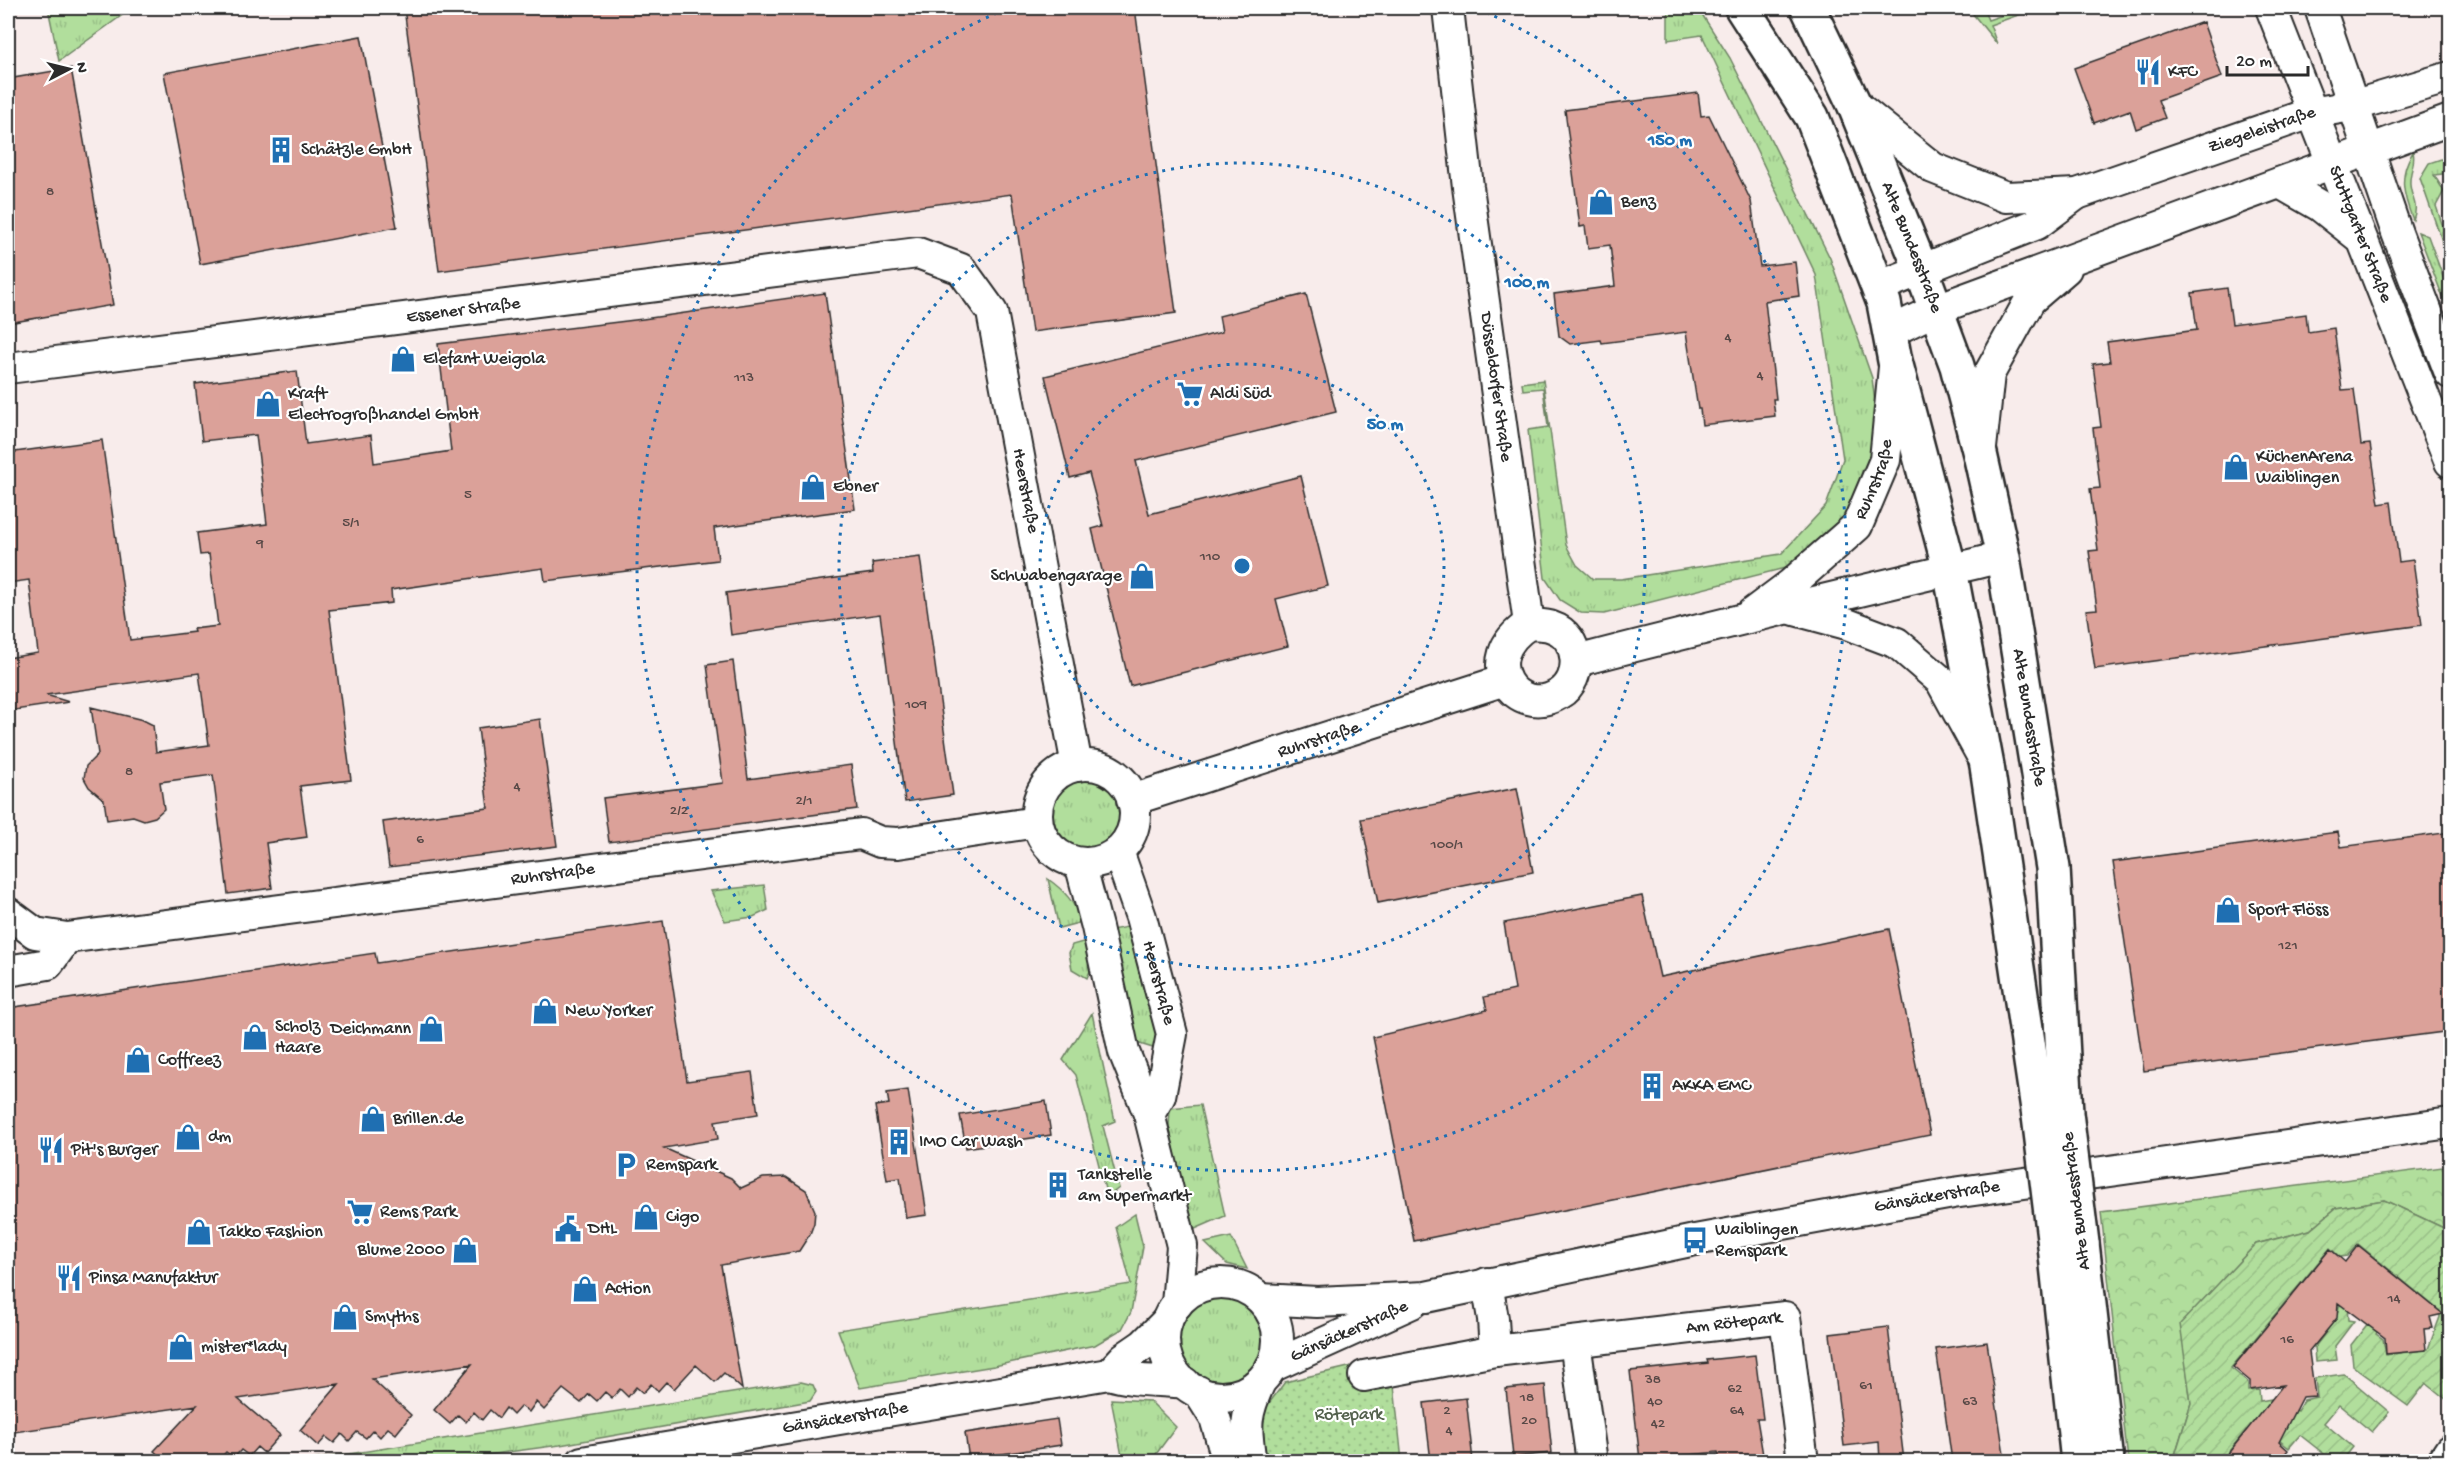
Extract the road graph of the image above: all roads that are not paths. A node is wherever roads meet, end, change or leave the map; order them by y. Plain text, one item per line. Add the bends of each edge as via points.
1 (1448, 8) edge
2 (1742, 8) edge
3 (1808, 8) edge
4 (2271, 8) edge
5 (2320, 8) edge
6 (2451, 77) edge
7 (1854, 104) junction
8 (2352, 106) junction
9 (2311, 113) junction
10 (2451, 120) edge
11 (2416, 132) junction
12 (2368, 150) junction
13 (2332, 165) junction
14 (2280, 183) junction
15 (2077, 194) junction
16 (2397, 233) junction
17 (2361, 239) junction
18 (918, 254) joint
19 (2081, 255) junction
20 (1921, 269) junction
21 (1878, 287) junction
22 (1937, 309) junction
23 (1892, 347) junction
24 (8, 368) edge
25 (2451, 373) edge
26 (1980, 454) junction
27 (2451, 462) edge
28 (2003, 557) junction
29 (1950, 570) junction
30 (1792, 609) junction
31 (1746, 617) junction
32 (1528, 624) junction
33 (1577, 661) junction
34 (1505, 680) junction
35 (1077, 766) junction
36 (1987, 766) junction
37 (1132, 800) junction
38 (1037, 822) junction
39 (1118, 850) junction
40 (1080, 863) junction
41 (8, 913) edge
42 (67, 938) junction
43 (8, 971) edge
44 (1149, 1114) junction
45 (2053, 1115) junction
46 (2451, 1123) edge
47 (2068, 1245) junction
48 (1182, 1246) junction
49 (1227, 1283) junction
50 (1487, 1283) junction
51 (1426, 1297) junction
52 (1261, 1299) junction
53 (1172, 1312) junction
54 (1575, 1342) junction
55 (1495, 1351) junction
56 (1109, 1374) junction
57 (1265, 1375) junction
58 (1364, 1376) dead end
59 (1191, 1387) junction
60 (2451, 1450) edge
61 (582, 1461) edge
62 (1228, 1461) edge
63 (1251, 1461) edge
64 (1592, 1461) edge
65 (1803, 1461) edge
66 (2078, 1461) edge
67 (2107, 1461) edge
68 (2442, 1461) edge

1 - 32 street, Düsseldorfer Straße via 1468,188
2 - 21 main road, Alte Bundesstraße via 1812,117
3 - 7 main road, Alte Bundesstraße
4 - 9 street, Stuttgarter Straße
5 - 8 street, Stuttgarter Straße
6 - 8 street, Ziegeleistraße
7 - 15 street, Ziegeleistraße via 1933,168 2006,197
7 - 20 main road, Alte Bundesstraße
8 - 9 street, Ziegeleistraße
8 - 12 street, Stuttgarter Straße
9 - 13 street, Stuttgarter Straße
9 - 15 street, Ziegeleistraße
10 - 11 street
11 - 12 street
11 - 16 street, Stuttgarter Straße via 2391,171
12 - 13 street
12 - 16 street, Stuttgarter Straße
13 - 14 street
13 - 17 street, Stuttgarter Straße
14 - 17 street via 2320,206
14 - 19 street
15 - 20 street, Ziegeleistraße via 2037,224
16 - 25 street, Stuttgarter Straße
17 - 27 street, Stuttgarter Straße
18 - 24 street, Essener Straße
18 - 35 street, Heerstraße via 960,269 992,312
19 - 22 street
19 - 26 street via 2030,300 1989,374
20 - 21 street, Ziegeleistraße
20 - 22 main road, Alte Bundesstraße
21 - 23 main road, Alte Bundesstraße
22 - 23 street
22 - 26 main road, Alte Bundesstraße
23 - 29 main road, Alte Bundesstraße
23 - 31 street, Ruhrstraße via 1885,460 1857,526 1791,584
26 - 28 main road, Alte Bundesstraße
28 - 29 street, Ruhrstraße
28 - 45 main road, Alte Bundesstraße via 2053,868
29 - 30 street, Ruhrstraße
29 - 36 main road, Alte Bundesstraße
30 - 31 street, Ruhrstraße
30 - 36 street, Ruhrstraße via 1897,643 1941,681
31 - 33 street, Ruhrstraße
32 - 33 street via 1553,627 1568,638
32 - 34 street via 1516,632 1502,652
33 - 34 street via 1574,679 1561,694 1543,700 1524,698
34 - 37 street, Ruhrstraße
35 - 37 street via 1091,765 1111,773 1127,787
35 - 38 street via 1063,771 1042,792
36 - 45 main road, Alte Bundesstraße
37 - 39 street via 1132,827
38 - 40 street via 1052,849
38 - 42 street, Ruhrstraße via 898,843 880,842 861,834
39 - 40 street via 1107,858
39 - 44 street, Heerstraße via 1141,917 1172,1034 1160,1096
40 - 44 street via 1124,1052
41 - 42 street, Ruhrstraße via 35,933
42 - 43 street via 48,964
44 - 48 street
45 - 47 main road, bridge
46 - 50 street, Gänsäckerstraße via 1953,1193
47 - 66 main road, Alte Bundesstraße
47 - 67 main road, Alte Bundesstraße
48 - 49 street
48 - 53 street
49 - 52 street via 1245,1288
49 - 53 street via 1197,1288
50 - 51 street, Gänsäckerstraße
50 - 55 street
51 - 52 street, Gänsäckerstraße via 1317,1302
51 - 57 street, Gänsäckerstraße
52 - 57 street via 1277,1328 1277,1351
53 - 56 street via 1143,1345
53 - 59 street via 1164,1339 1167,1358 1174,1372
54 - 55 street, Am Rötepark
54 - 64 street
54 - 65 street, Am Rötepark via 1785,1317
55 - 58 street, Am Rötepark
56 - 59 street, Gänsäckerstraße via 1130,1381 1150,1379
56 - 61 street, Gänsäckerstraße
57 - 59 street via 1245,1392 1228,1396 1212,1396
57 - 63 street via 1248,1410
59 - 62 street via 1215,1418
60 - 68 street

